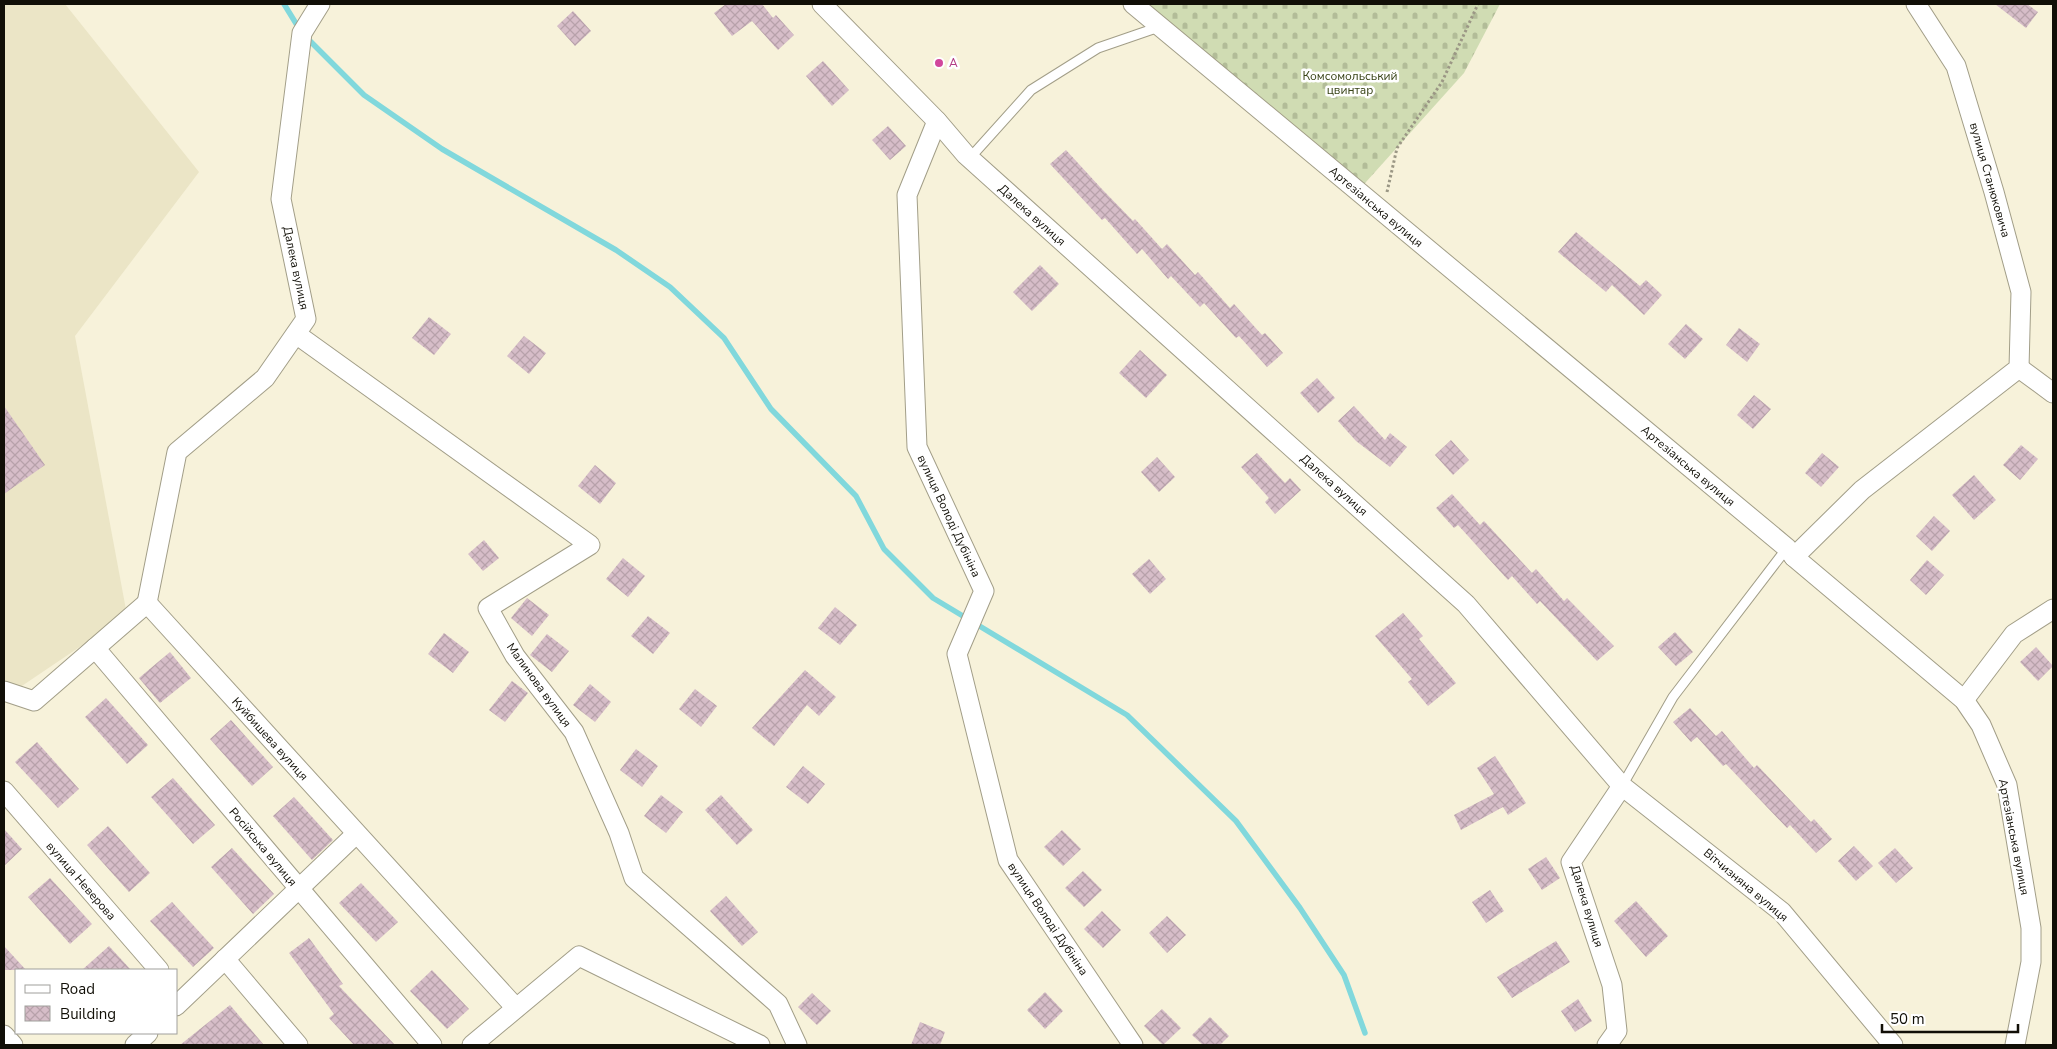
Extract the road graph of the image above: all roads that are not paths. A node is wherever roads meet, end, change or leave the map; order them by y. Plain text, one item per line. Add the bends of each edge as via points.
1 (320, 4) edge
2 (822, 4) edge
3 (1133, 4) edge
4 (1916, 4) edge
5 (1159, 27) junction
6 (937, 121) junction
7 (969, 159) junction
8 (296, 334) junction
9 (2019, 368) junction
10 (2053, 393) edge
11 (1791, 553) junction
12 (147, 603) junction
13 (2053, 609) edge
14 (95, 648) junction
15 (4, 691) edge
16 (1964, 700) junction
17 (1622, 786) junction
18 (4, 791) edge
19 (356, 834) junction
20 (299, 889) junction
21 (225, 959) junction
22 (157, 969) edge
23 (179, 999) edge
24 (516, 1008) junction
25 (147, 1034) edge
26 (4, 1035) edge
27 (13, 1045) edge
28 (135, 1045) edge
29 (298, 1045) edge
30 (432, 1045) edge
31 (472, 1045) edge
32 (760, 1045) edge
33 (797, 1045) edge
34 (1133, 1045) edge
35 (1607, 1045) edge
36 (1893, 1045) edge
37 (2015, 1045) edge

1 - 8 street, Далека вулиця via 302,33 281,200 306,319
2 - 6 street, Далека вулиця
3 - 5 street, Артезіанська вулиця
4 - 9 street, вулиця Станюковича via 1956,66 1994,192 2021,292
5 - 7 lane via 1098,48 1031,90
5 - 11 street, Артезіанська вулиця
6 - 7 street, Далека вулиця
6 - 34 street, вулиця Володі Дубініна via 907,195 917,447 984,591 958,654 1008,860
7 - 17 street, Далека вулиця via 1466,604
8 - 12 street, Далека вулиця via 265,378 177,452
8 - 33 street, Малинова вулиця via 590,545 488,608 515,656 574,732 619,833 634,878 778,1004
9 - 10 street
9 - 11 street via 1862,490
11 - 16 street, Артезіанська вулиця
11 - 17 lane via 1672,697
12 - 14 street
12 - 19 street, Куйбишева вулиця
13 - 16 street via 2014,634
14 - 15 street via 34,701
14 - 20 street, Російська вулиця
16 - 37 street, Артезіанська вулиця via 1985,734 2007,785 2032,928 2028,989
17 - 35 street, Далека вулиця via 1571,862 1612,985 1617,1031
17 - 36 street, Вітчизняна вулиця via 1782,912
18 - 22 street, вулиця Неверова
19 - 20 street
19 - 24 street, Куйбишева вулиця
20 - 21 street
20 - 30 street, Російська вулиця
21 - 23 street
21 - 29 street
24 - 31 street
24 - 32 street via 578,956
25 - 28 street
26 - 27 street

